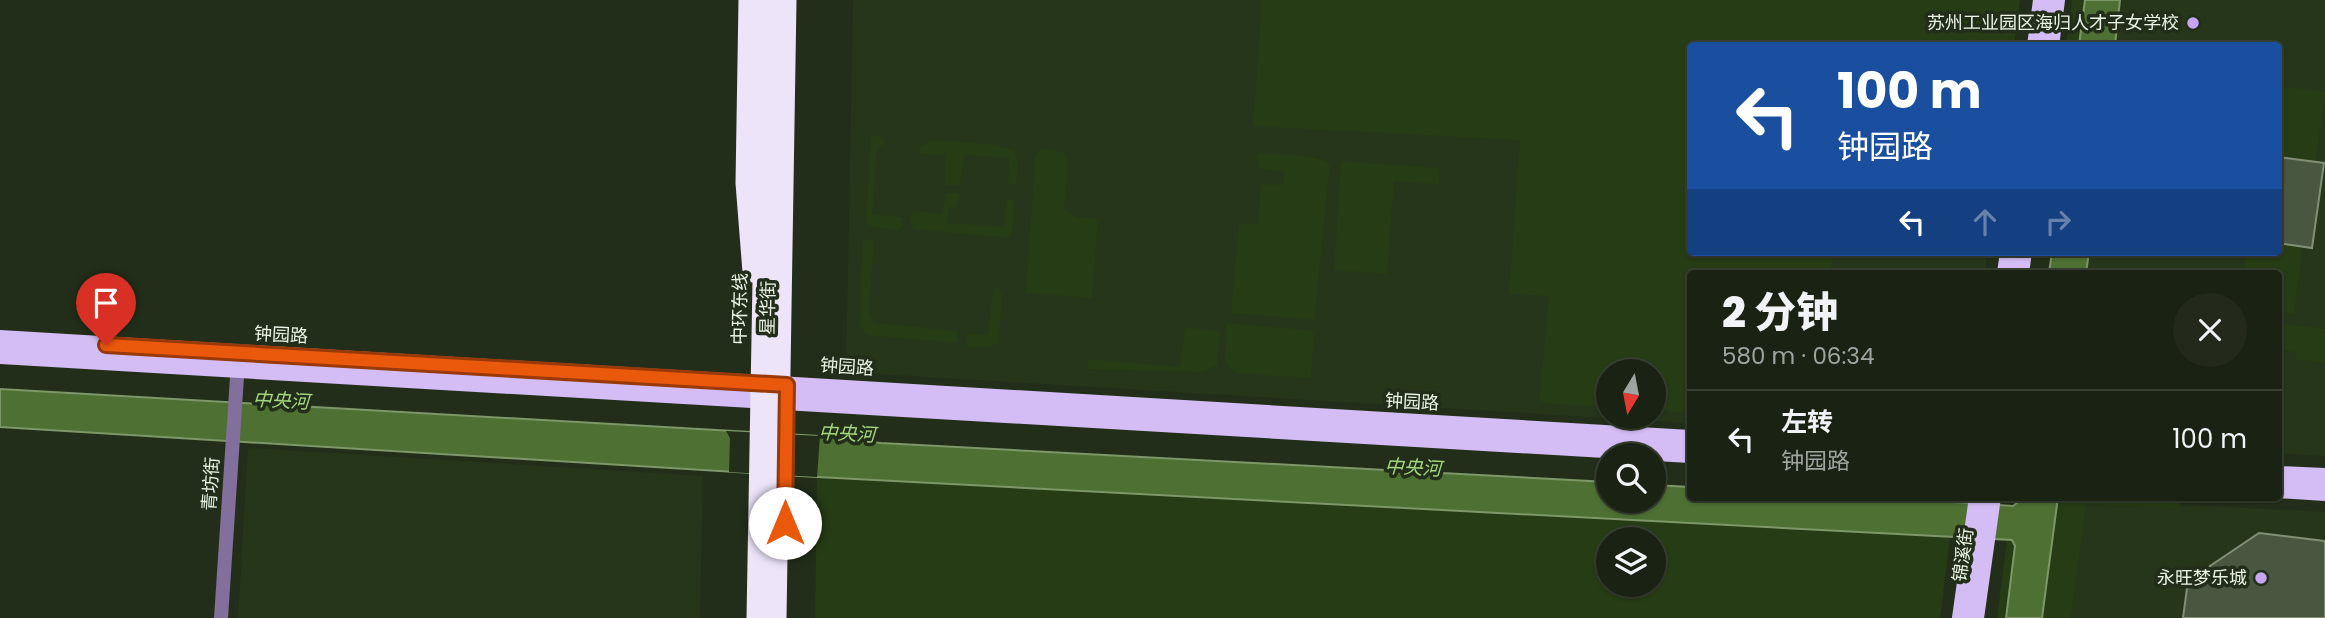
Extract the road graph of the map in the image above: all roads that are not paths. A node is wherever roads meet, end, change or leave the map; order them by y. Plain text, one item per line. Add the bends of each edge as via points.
1 (749, 0) edge
2 (760, 0) edge
3 (768, 0) edge
4 (786, 0) edge
5 (798, 0) edge
6 (2042, 0) edge
7 (2056, 0) edge
8 (2037, 42) edge
9 (2051, 42) edge
10 (784, 109) junction
11 (753, 272) junction
12 (0, 339) edge
13 (0, 355) edge
14 (238, 361) junction
15 (753, 392) junction
16 (787, 392) junction
17 (1687, 439) edge
18 (1687, 454) edge
19 (2282, 475) edge
20 (2325, 477) edge
21 (2282, 489) edge
22 (2325, 492) edge
23 (1984, 501) edge
24 (1979, 540) junction
25 (778, 550) junction
26 (221, 618) edge
27 (749, 618) edge
28 (757, 618) edge
29 (776, 618) edge
30 (786, 618) edge
31 (1961, 618) edge
32 (1975, 618) edge

1 - 11 highway via 746,183
2 - 11 main road, 星华街
3 - 28 highway, 中环东线, bridge
4 - 10 highway, bridge
5 - 10 highway, bridge
5 - 16 main road, 星华街
6 - 8 main road
7 - 9 main road
10 - 25 highway, bridge
11 - 15 main road, 星华街
12 - 14 main road, 钟园路
13 - 14 main road, 钟园路
14 - 15 main road, 钟园路
14 - 26 street, 青坊街
15 - 16 main road, 钟园路
15 - 27 main road, 星华街
16 - 17 main road, 钟园路
16 - 18 main road, 钟园路
16 - 30 main road, 星华街
19 - 20 main road
21 - 22 main road
23 - 24 main road, 锦溪街
24 - 31 main road, 锦溪街
24 - 32 main road, 锦溪街
25 - 29 highway, bridge
25 - 30 highway, bridge

